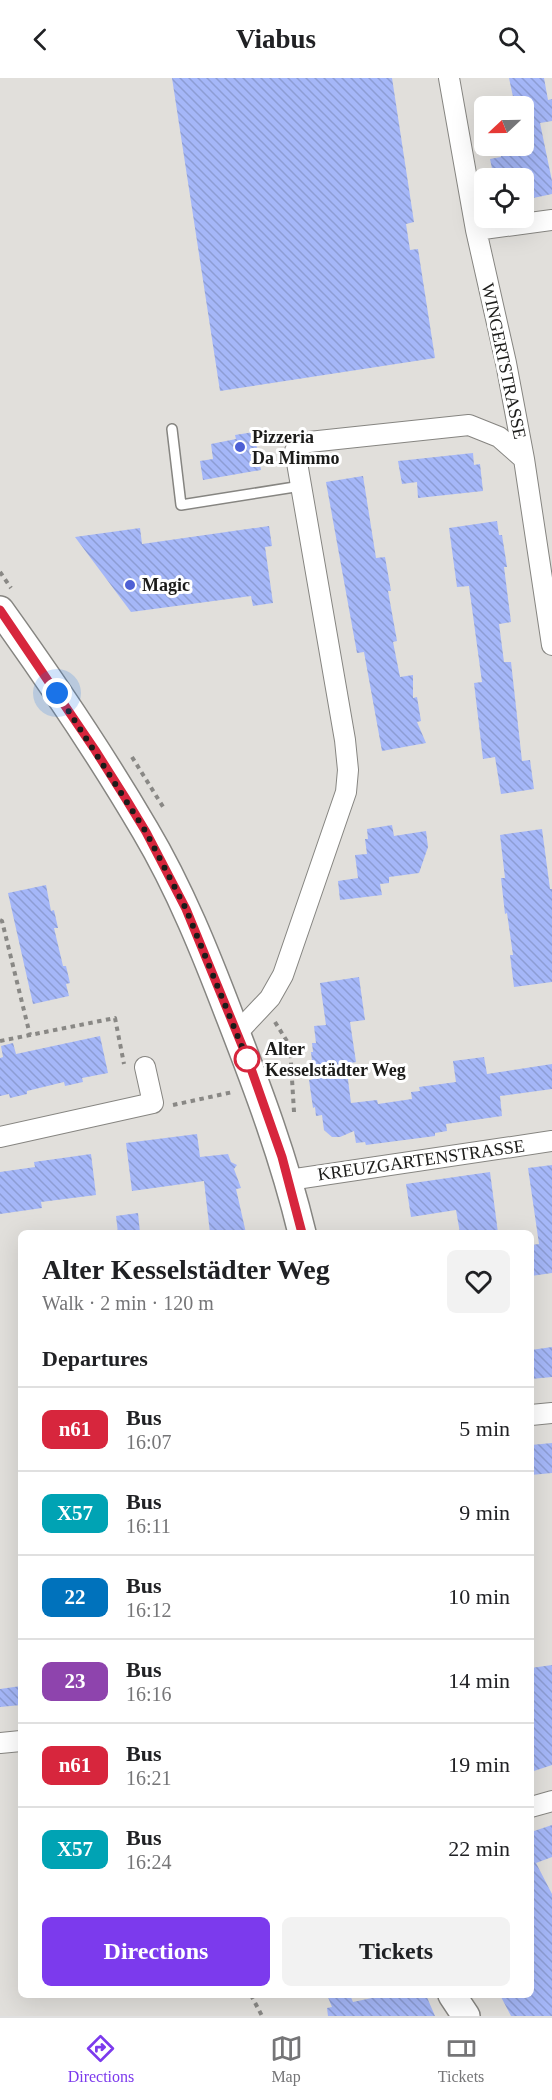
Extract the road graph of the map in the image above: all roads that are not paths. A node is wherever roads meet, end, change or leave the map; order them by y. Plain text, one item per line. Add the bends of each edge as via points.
1 (449, 78) edge
2 (552, 220) edge
3 (476, 230) junction
4 (172, 429) dead end
5 (524, 459) junction
6 (301, 486) junction
7 (0, 610) edge
8 (552, 645) edge
9 (237, 1033) junction
10 (145, 1067) road end
11 (0, 1137) edge
12 (552, 1141) edge
13 (289, 1180) junction
14 (301, 1230) edge
15 (552, 1413) edge
16 (534, 1415) edge
17 (18, 1741) edge
18 (0, 1743) edge
19 (552, 1801) edge
20 (534, 1806) edge
21 (455, 1998) edge
22 (466, 2016) edge

1 - 3 street, WINGERTSTRASSE
2 - 3 street
3 - 5 street, WINGERTSTRASSE
4 - 6 lane via 181,505
5 - 6 street via 499,437 469,425 309,442 295,451
5 - 8 street, WINGERTSTRASSE
6 - 9 street via 345,740 346,792 284,975 270,998
7 - 9 main road via 146,832 186,909
9 - 13 main road
10 - 11 street via 153,1103
12 - 13 street, KREUZGARTENSTRASSE
13 - 14 main road
15 - 16 street
17 - 18 street
19 - 20 street
21 - 22 main road

